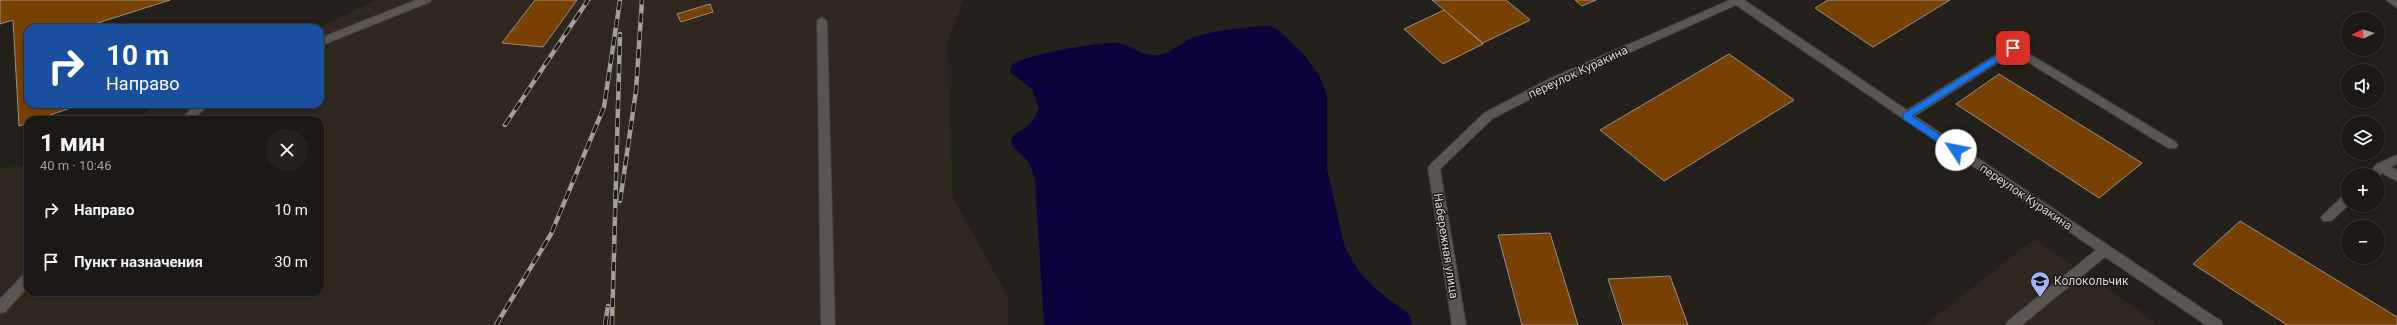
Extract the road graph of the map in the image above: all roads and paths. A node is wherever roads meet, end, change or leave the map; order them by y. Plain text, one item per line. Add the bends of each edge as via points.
1 (426, 0) edge
2 (1738, 0) edge
3 (2391, 0) edge
4 (2397, 4) edge
5 (822, 21) dead end
6 (324, 40) edge
7 (199, 108) edge
8 (190, 116) edge
9 (1906, 116) junction
10 (2172, 145) dead end
11 (2397, 159) edge
12 (1434, 168) joint
13 (2382, 168) edge
14 (2385, 173) edge
15 (2397, 176) edge
16 (2341, 205) edge
17 (2327, 218) dead end
18 (2106, 250) junction
19 (24, 283) edge
20 (0, 308) edge
21 (828, 325) edge
22 (1459, 325) edge
23 (2014, 325) edge
24 (2216, 325) edge

1 - 6 street
2 - 9 street, переулок Куракина
2 - 12 street, переулок Куракина via 1553,82 1488,116
3 - 4 street
5 - 21 street
7 - 8 street
9 - 10 street via 2013,48
9 - 18 street, переулок Куракина
11 - 13 street
12 - 22 street, Набережная улица
14 - 15 street
16 - 17 street
18 - 23 street
18 - 24 street, переулок Куракина
19 - 20 street

